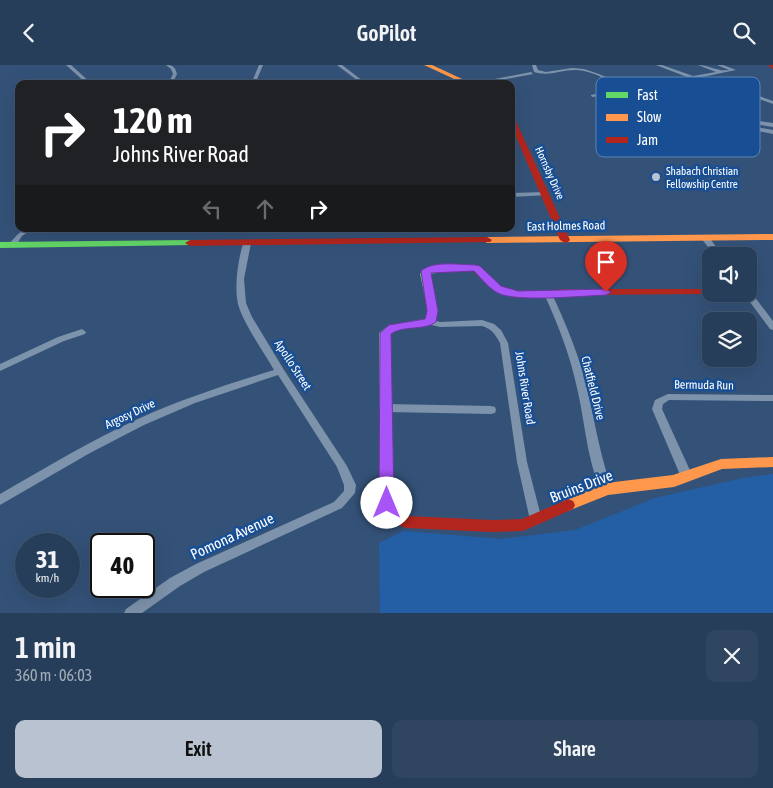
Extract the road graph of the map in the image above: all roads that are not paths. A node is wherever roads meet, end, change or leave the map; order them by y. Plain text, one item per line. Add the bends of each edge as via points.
1 (68, 65) edge
2 (168, 65) edge
3 (261, 65) edge
4 (339, 65) edge
5 (427, 65) edge
6 (534, 65) edge
7 (658, 65) edge
8 (700, 65) edge
9 (719, 65) edge
10 (531, 73) dead end
11 (721, 73) junction
12 (601, 77) edge
13 (690, 77) edge
14 (699, 77) edge
15 (85, 80) edge
16 (172, 80) edge
17 (255, 80) edge
18 (360, 80) edge
19 (461, 80) edge
20 (492, 80) edge
21 (596, 96) edge
22 (593, 97) dead end
23 (760, 98) edge
24 (773, 103) edge
25 (760, 123) edge
26 (773, 125) edge
27 (515, 126) edge
28 (760, 130) edge
29 (773, 132) edge
30 (546, 194) junction
31 (515, 195) edge
32 (20, 232) edge
33 (773, 237) edge
34 (705, 238) junction
35 (565, 240) junction
36 (247, 243) junction
37 (0, 245) edge
38 (12, 245) junction
39 (712, 247) edge
40 (702, 292) edge
41 (548, 294) junction
42 (754, 302) edge
43 (430, 322) junction
44 (773, 327) edge
45 (82, 332) dead end
46 (0, 368) edge
47 (280, 371) junction
48 (773, 398) edge
49 (387, 408) junction
50 (491, 410) dead end
51 (773, 462) edge
52 (687, 477) junction
53 (606, 489) junction
54 (349, 493) joint
55 (0, 500) edge
56 (399, 520) joint
57 (536, 520) junction
58 (131, 613) edge

1 - 15 street
2 - 16 street via 175,74
3 - 17 street
4 - 18 street
5 - 19 street
6 - 12 street via 536,71 544,74 573,69
7 - 13 street
8 - 11 street
9 - 11 street via 734,70
10 - 20 street
11 - 14 street
21 - 22 street
23 - 24 street
25 - 26 street
27 - 30 street, Hornsby Drive
28 - 29 street
30 - 31 street
30 - 35 street, Hornsby Drive
32 - 38 street
33 - 34 street, East Holmes Road
34 - 35 street, East Holmes Road
34 - 39 street
35 - 36 street, East Holmes Road
36 - 38 street, East Holmes Road
36 - 47 street, Apollo Street via 240,279 242,303
37 - 38 street, East Holmes Road
40 - 41 street
41 - 43 street via 504,292 476,268 432,269 425,274 432,311
41 - 53 street, Chatfield Drive via 567,335
42 - 44 street
43 - 49 street, Johns River Road via 393,327 385,333
43 - 57 street, Johns River Road via 488,324 498,330 504,343 522,462
45 - 46 street
47 - 54 street, Apollo Street via 342,466 350,485
47 - 55 street, Argosy Drive via 189,401 141,422
48 - 52 street, Bermuda Run via 668,397 658,402 657,409
49 - 50 street
49 - 56 street, Johns River Road via 387,503
51 - 52 street, Bruins Drive via 721,464
52 - 53 street, Bruins Drive
53 - 57 street, Bruins Drive
54 - 58 street, Pomona Avenue via 338,505 200,568
56 - 57 street, Bruins Drive via 492,525 523,525

